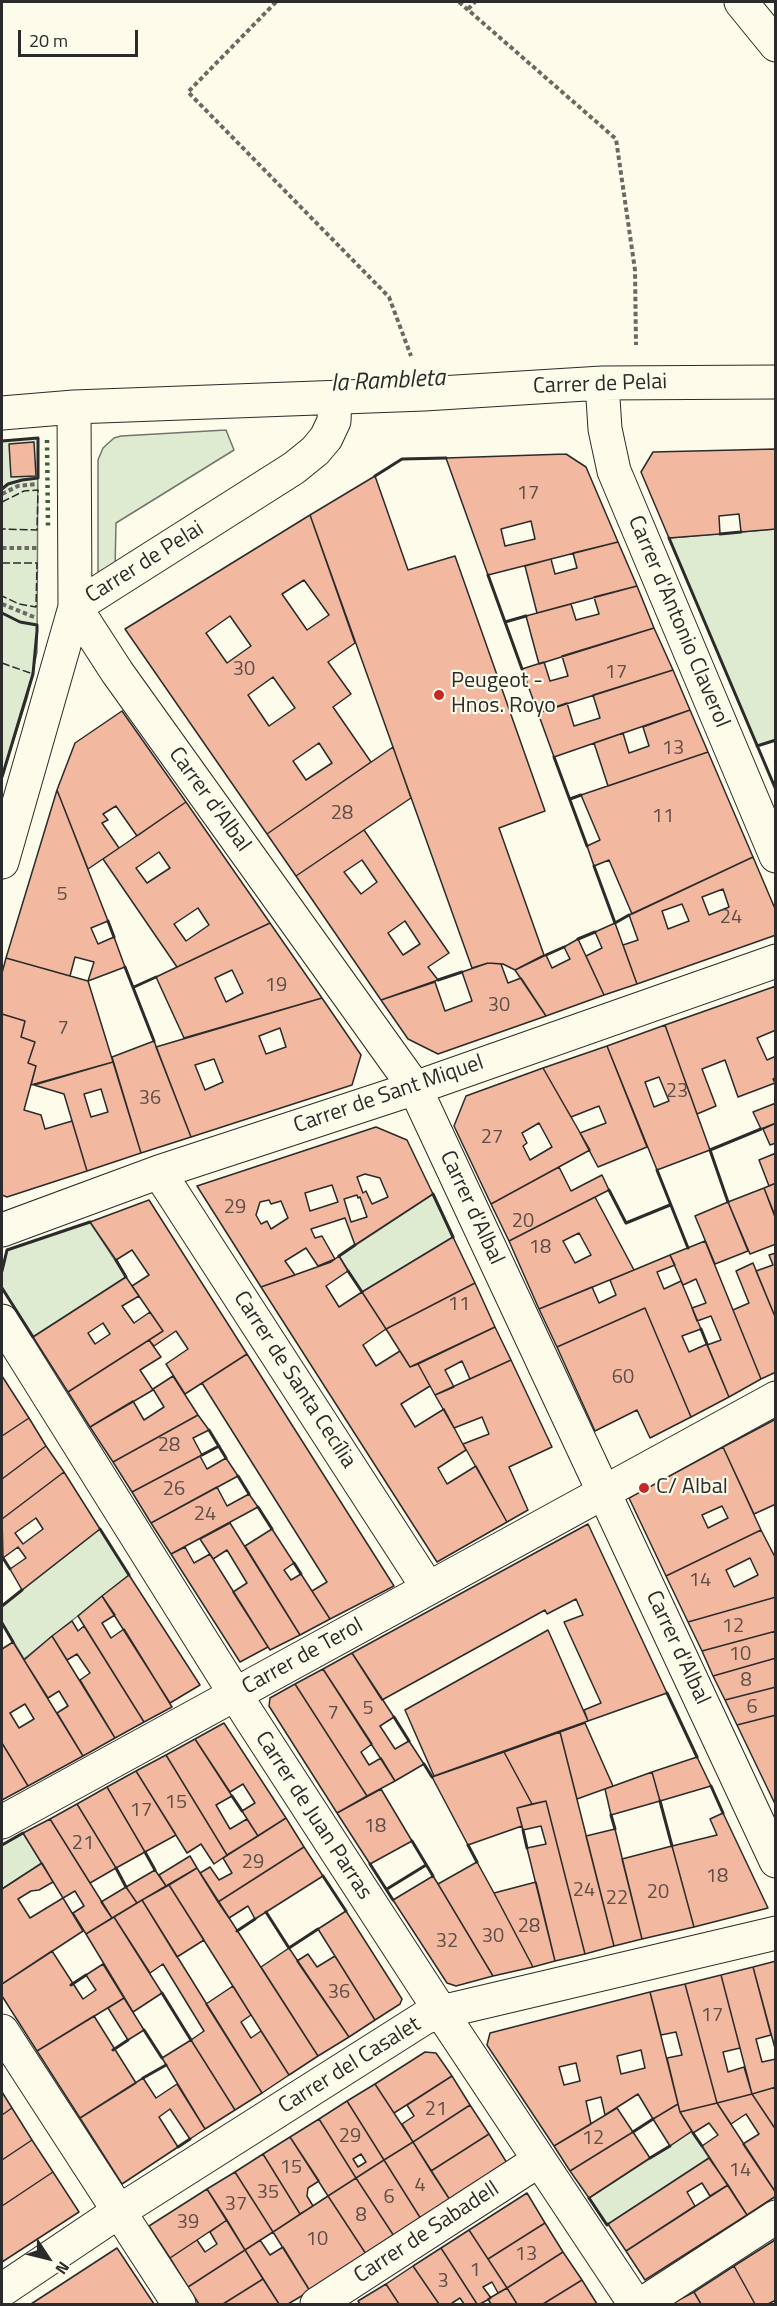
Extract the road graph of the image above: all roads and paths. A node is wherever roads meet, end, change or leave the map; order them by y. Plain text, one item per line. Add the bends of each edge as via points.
1 (276, 2) edge
2 (459, 2) edge
3 (475, 2) edge
4 (741, 2) edge
5 (468, 9) junction
6 (776, 45) edge
7 (636, 382) junction
8 (776, 382) edge
9 (602, 383) junction
10 (424, 394) junction
11 (335, 397) junction
12 (74, 407) junction
13 (2, 413) edge
14 (42, 484) dead end
15 (2, 494) edge
16 (2, 548) edge
17 (42, 548) dead end
18 (2, 604) edge
19 (75, 608) junction
20 (37, 617) dead end
21 (776, 856) edge
22 (2, 862) edge
23 (776, 961) edge
24 (414, 1088) junction
25 (159, 1172) junction
26 (2, 1230) edge
27 (2, 1321) edge
28 (776, 1398) edge
29 (603, 1491) junction
30 (428, 1588) junction
31 (235, 1695) junction
32 (2, 1822) edge
33 (776, 1861) edge
34 (776, 1933) edge
35 (441, 2013) junction
36 (2, 2031) edge
37 (538, 2161) junction
38 (118, 2212) junction
39 (776, 2217) edge
40 (2, 2290) edge
41 (180, 2304) edge
42 (317, 2304) edge
43 (635, 2304) edge
44 (642, 2304) edge

1 - 10 path via 188,92 389,297
2 - 5 path
3 - 5 path
4 - 6 street
5 - 7 path via 616,139 635,270
7 - 8 street, Carrer de Pelai
7 - 9 street, Carrer de Pelai
9 - 10 street, Carrer de Pelai
9 - 21 street, Carrer d'Antonio Claverol via 605,429 614,471
10 - 11 street, Carrer de Pelai
11 - 12 street, Carrer de Pelai
11 - 19 street, Carrer de Pelai via 334,421 315,451
12 - 13 street, Carrer de Pelai
12 - 19 street
14 - 15 path via 18,486
16 - 17 path
18 - 20 path
19 - 22 street
19 - 24 street, Carrer d'Albal
23 - 24 street, Carrer de Sant Miquel
24 - 25 street, Carrer de Sant Miquel
24 - 29 street, Carrer d'Albal
25 - 26 street, Carrer de Sant Miquel
25 - 30 street, Carrer de Santa Cecília
27 - 31 street, Carrer de Juan Parras
28 - 29 street, Carrer de Terol
29 - 30 street, Carrer de Terol
29 - 33 street, Carrer d'Albal
30 - 31 street, Carrer de Terol
31 - 32 street, Carrer de Terol
31 - 35 street, Carrer de Juan Parras
34 - 35 street, Carrer del Casalet
35 - 37 street, Carrer de Juan Parras
35 - 38 street, Carrer del Casalet via 411,2025
36 - 38 street
37 - 42 street, Carrer de Sabadell
37 - 43 street, Carrer de Juan Parras
38 - 40 street, Carrer del Casalet
38 - 41 street
39 - 44 street

